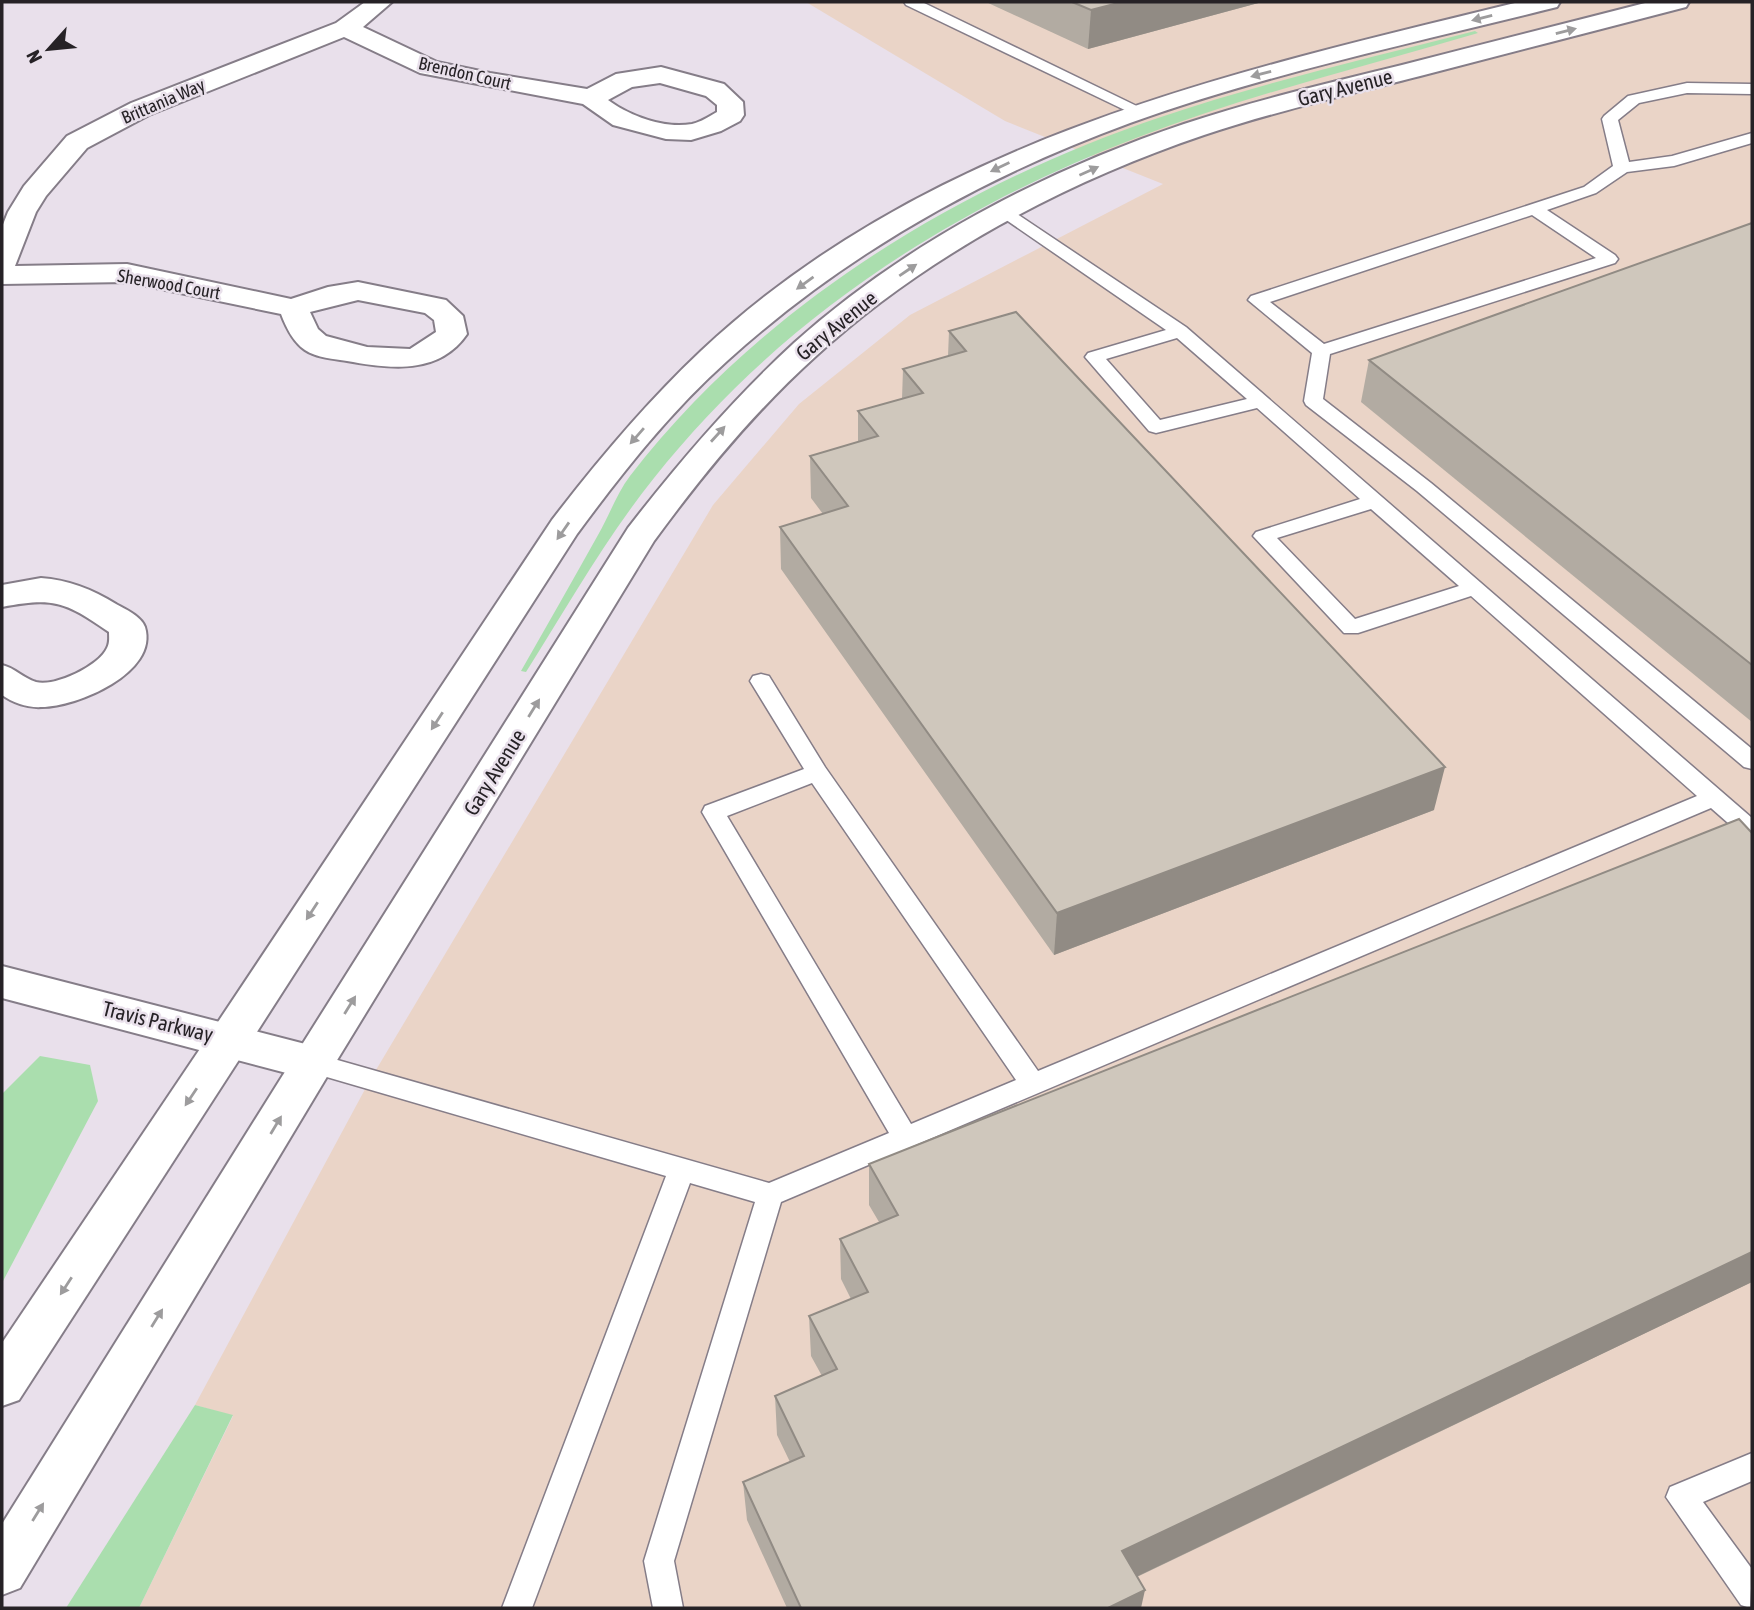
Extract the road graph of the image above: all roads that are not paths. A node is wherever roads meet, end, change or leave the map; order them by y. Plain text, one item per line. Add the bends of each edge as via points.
1 (380, 2) edge
2 (911, 2) edge
3 (1548, 2) edge
4 (1677, 2) edge
5 (345, 28) junction
6 (1752, 89) edge
7 (591, 98) dead end
8 (1139, 111) junction
9 (1752, 138) edge
10 (1622, 168) junction
11 (1535, 209) junction
12 (1005, 211) junction
13 (2, 263) edge
14 (2, 275) edge
15 (293, 307) dead end
16 (1180, 331) junction
17 (1321, 351) junction
18 (1260, 402) junction
19 (1375, 501) junction
20 (1474, 588) junction
21 (2, 596) edge
22 (2, 677) edge
23 (761, 681) dead end
24 (1752, 761) edge
25 (817, 773) junction
26 (1714, 798) junction
27 (1752, 831) edge
28 (2, 982) edge
29 (229, 1040) junction
30 (313, 1063) junction
31 (1033, 1085) junction
32 (906, 1138) junction
33 (682, 1168) junction
34 (770, 1195) junction
35 (2, 1384) edge
36 (1752, 1467) edge
37 (2, 1570) edge
38 (1752, 1594) edge
39 (517, 1608) edge
40 (668, 1608) edge

1 - 5 main road, Brittania Way
2 - 8 lane
3 -> 8 main road, Gary Avenue via 1260,75
12 -> 4 main road, Gary Avenue via 1096,167 1222,121
5 - 7 main road, Brendon Court via 429,68
5 - 13 main road, Brittania Way via 140,109 77,142 34,192
6 - 10 lane via 1688,88 1634,99 1610,119
8 -> 29 main road, Gary Avenue via 1012,162 890,226 776,304 667,401 564,528
9 - 10 lane via 1674,162
10 - 11 lane via 1590,190
11 - 17 lane via 1257,300
11 - 17 lane via 1609,259
12 - 16 lane
30 -> 12 main road, Gary Avenue via 639,536 681,477 761,388 852,308
14 - 15 main road, Sherwood Court via 127,273
16 - 18 lane
16 - 18 lane via 1094,357 1156,427
17 - 24 lane via 1313,401 1424,487
18 - 19 lane
19 - 20 lane
19 - 20 lane via 1264,536 1352,628
20 - 26 lane
21 - 22 main road via 46,588 71,593 128,627 126,648 110,671 85,684 29,694
23 - 25 lane
25 - 31 lane
25 - 32 lane via 713,812
26 - 27 lane
26 - 31 lane
28 - 29 main road, Travis Parkway
29 - 30 main road, Travis Parkway
29 -> 35 main road, Gary Avenue
30 - 33 lane
37 -> 30 main road, Gary Avenue
31 - 32 lane
32 - 34 lane
33 - 34 lane
33 - 39 lane
34 - 40 lane via 659,1561
36 - 38 lane via 1681,1497

